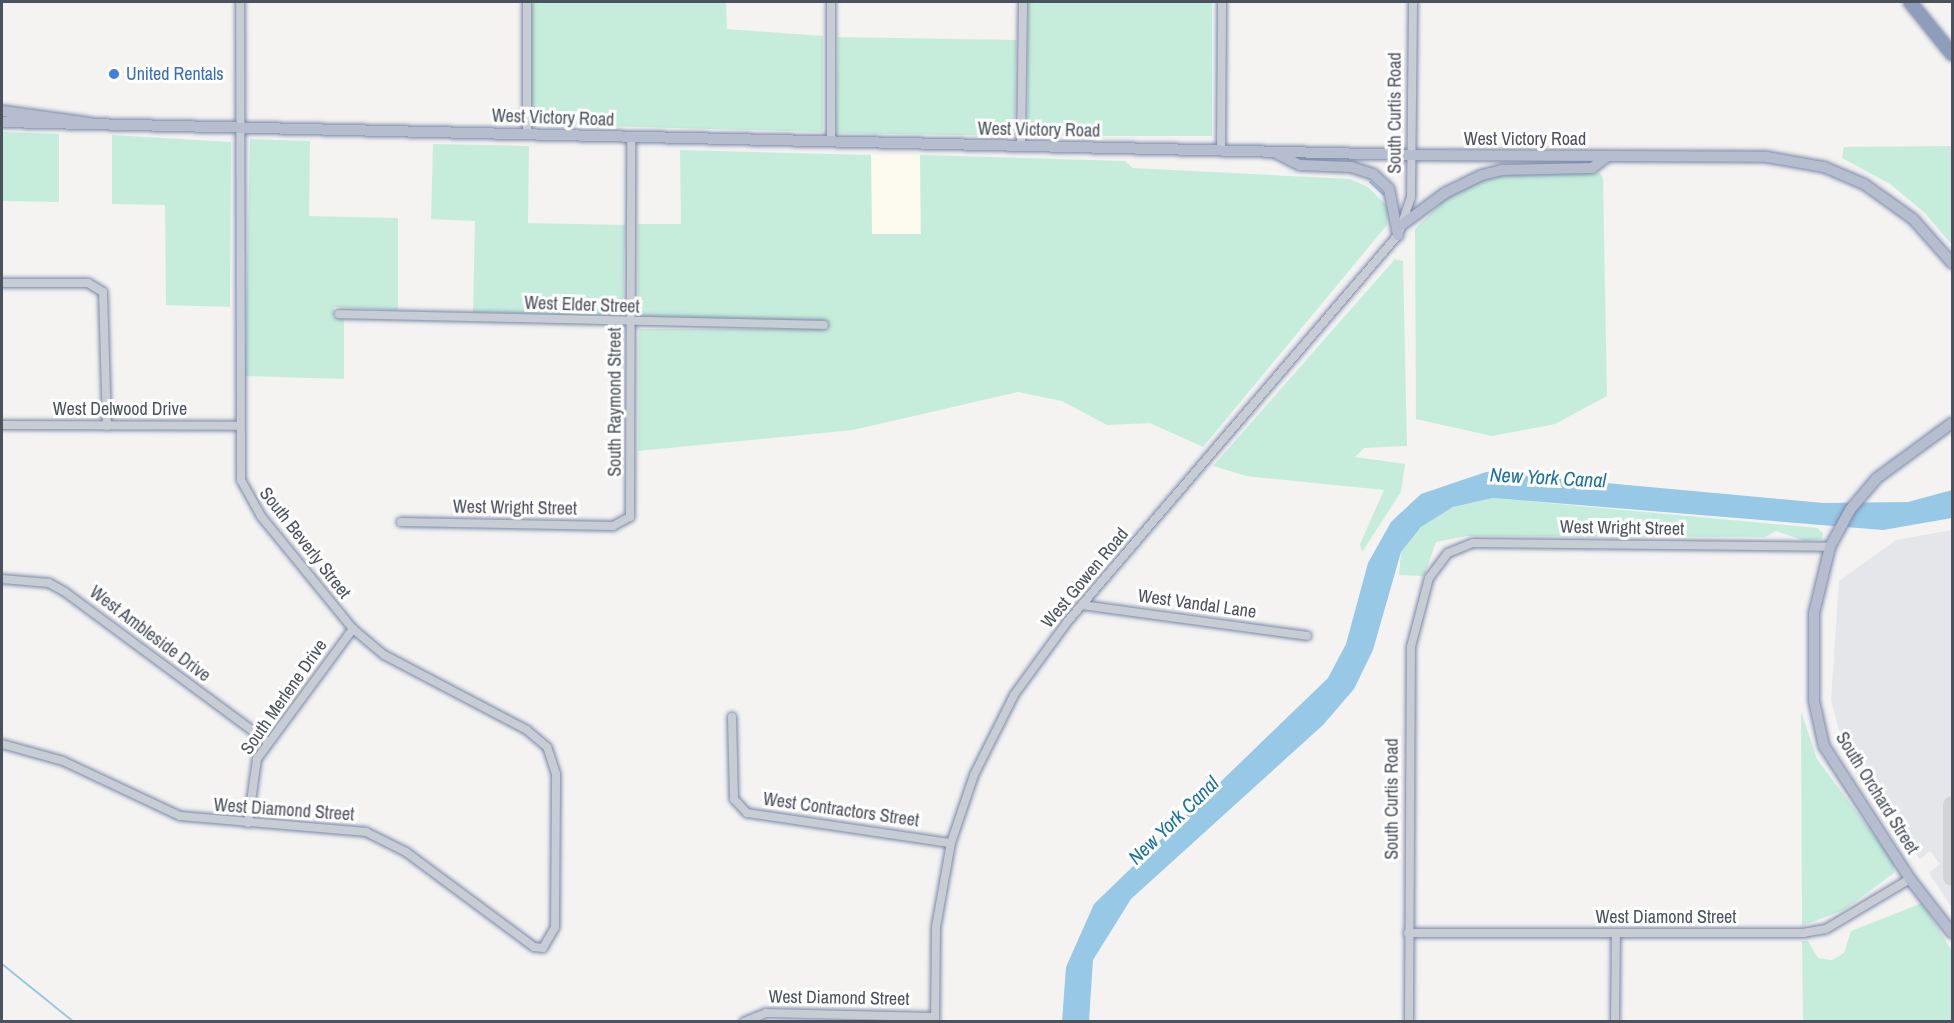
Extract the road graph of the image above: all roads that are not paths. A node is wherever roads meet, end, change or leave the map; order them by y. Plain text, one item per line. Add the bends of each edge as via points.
1 (240, 2) edge
2 (527, 2) edge
3 (831, 2) edge
4 (1023, 2) edge
5 (1221, 2) edge
6 (1413, 2) edge
7 (1910, 2) edge
8 (1953, 54) edge
9 (2, 111) edge
10 (56, 116) junction
11 (2, 122) edge
12 (18, 123) junction
13 (90, 123) junction
14 (238, 127) junction
15 (527, 134) junction
16 (631, 138) junction
17 (831, 142) junction
18 (1021, 146) junction
19 (1221, 150) junction
20 (1274, 152) junction
21 (1412, 155) junction
22 (1608, 156) junction
23 (1403, 224) junction
24 (1398, 235) junction
25 (1953, 263) edge
26 (2, 283) edge
27 (339, 314) dead end
28 (632, 322) junction
29 (824, 325) dead end
30 (1953, 423) edge
31 (2, 425) edge
32 (107, 426) junction
33 (238, 426) junction
34 (627, 521) joint
35 (401, 522) dead end
36 (1830, 547) junction
37 (1429, 578) joint
38 (2, 579) edge
39 (1082, 605) junction
40 (353, 630) junction
41 (1307, 636) dead end
42 (732, 717) dead end
43 (268, 742) junction
44 (2, 744) edge
45 (248, 824) junction
46 (951, 843) junction
47 (1910, 879) junction
48 (1408, 933) junction
49 (1616, 933) junction
50 (1953, 933) edge
51 (543, 948) joint
52 (934, 1019) edge
53 (744, 1021) edge
54 (1409, 1022) edge
55 (1615, 1022) edge

1 - 14 street, South Beverly Street
2 - 15 street
3 - 17 street
4 - 18 street
5 - 19 street
6 - 21 street, South Curtis Road
7 - 8 highway
9 - 10 main road, West Victory Road
10 - 12 main road, West Victory Road via 52,121
10 - 13 main road, West Victory Road
11 - 12 main road, West Victory Road
12 - 13 main road, West Victory Road via 69,127
13 - 14 main road, West Victory Road
14 - 15 main road, West Victory Road
14 - 33 street, South Beverly Street
15 - 16 main road, West Victory Road
16 - 17 main road, West Victory Road
16 - 28 street, South Raymond Street
17 - 18 main road, West Victory Road
18 - 19 main road, West Victory Road
19 - 20 main road, West Victory Road
20 - 21 main road, West Victory Road
20 - 24 main road via 1300,165 1351,167 1373,174 1389,189
21 - 22 main road, West Victory Road
21 - 23 street, South Curtis Road via 1411,197
22 - 23 main road via 1592,168 1502,170 1482,175 1445,193
22 - 25 main road, West Victory Road via 1767,157 1824,167 1882,195
23 - 24 street, West Gowen Road
24 - 39 street, West Gowen Road
26 - 32 street via 88,283 103,292
27 - 28 street, West Elder Street
28 - 29 street, West Elder Street
28 - 34 street, South Raymond Street
30 - 36 main road, South Orchard Street via 1887,469 1854,505
31 - 32 street, West Delwood Drive
32 - 33 street, West Delwood Drive
33 - 40 street, South Beverly Street via 241,480 248,498
34 - 35 street, West Wright Street via 614,526
36 - 37 street, West Wright Street via 1473,543 1448,553
36 - 47 main road, South Orchard Street via 1814,613 1814,702 1824,746
37 - 48 street, South Curtis Road via 1409,674
38 - 43 street, West Ambleside Drive via 50,584 65,592
39 - 41 street, West Vandal Lane
39 - 46 street, West Gowen Road via 999,722 974,775
40 - 43 street, South Merlene Drive
40 - 51 street, South Beverly Street via 412,671 527,729 547,747 556,774 557,917
42 - 46 street, West Contractors Street via 734,799 747,813
43 - 45 street, South Merlene Drive via 252,771
44 - 45 street, West Diamond Street via 63,761 180,816
45 - 51 street, West Diamond Street via 366,832 406,852 534,947
46 - 52 street, West Gowen Road via 936,927
47 - 49 street, West Diamond Street via 1826,929 1803,933
47 - 50 main road, South Orchard Street
48 - 49 street, West Diamond Street
48 - 54 street, South Curtis Road
49 - 55 street
52 - 53 street, West Diamond Street via 766,1012

